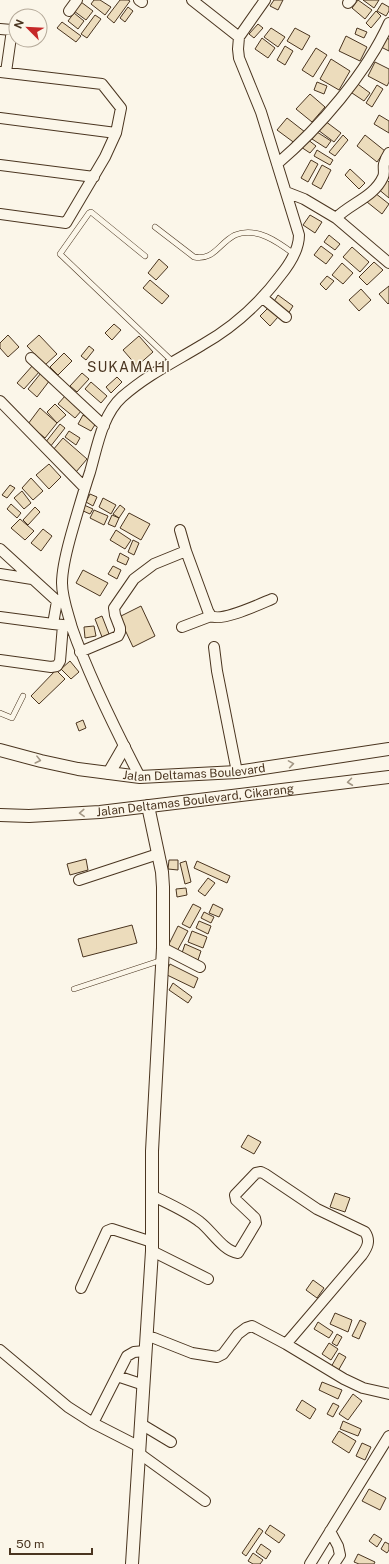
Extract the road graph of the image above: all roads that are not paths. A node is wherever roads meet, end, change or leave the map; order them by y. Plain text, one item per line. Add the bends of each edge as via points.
1 (77, 0) edge
2 (192, 0) edge
3 (265, 0) edge
4 (68, 11) dead end
5 (389, 23) edge
6 (0, 29) edge
7 (239, 38) junction
8 (3, 72) edge
9 (0, 118) edge
10 (116, 133) junction
11 (389, 153) edge
12 (277, 164) junction
13 (0, 165) edge
14 (94, 176) junction
15 (286, 192) junction
16 (0, 214) edge
17 (336, 218) junction
18 (155, 227) dead end
19 (294, 254) junction
20 (145, 256) dead end
21 (389, 263) edge
22 (263, 298) junction
23 (286, 316) dead end
24 (31, 358) dead end
25 (172, 361) junction
26 (0, 401) edge
27 (104, 426) junction
28 (84, 487) junction
29 (180, 530) dead end
30 (0, 550) edge
31 (186, 551) junction
32 (0, 574) edge
33 (32, 579) junction
34 (272, 599) dead end
35 (211, 616) junction
36 (0, 617) edge
37 (53, 624) junction
38 (182, 627) dead end
39 (214, 648) dead end
40 (80, 652) junction
41 (0, 660) edge
42 (23, 696) dead end
43 (0, 713) edge
44 (124, 747) junction
45 (0, 750) edge
46 (389, 750) edge
47 (237, 772) junction
48 (109, 773) junction
49 (389, 777) edge
50 (140, 778) junction
51 (148, 806) junction
52 (0, 815) edge
53 (158, 854) junction
54 (79, 880) dead end
55 (163, 954) junction
56 (200, 967) dead end
57 (74, 989) dead end
58 (151, 1195) junction
59 (152, 1247) junction
60 (208, 1278) dead end
61 (81, 1288) dead end
62 (146, 1337) junction
63 (286, 1344) junction
64 (0, 1350) edge
65 (145, 1351) junction
66 (118, 1376) junction
67 (144, 1385) junction
68 (389, 1394) edge
69 (93, 1423) junction
70 (141, 1424) junction
71 (389, 1436) edge
72 (171, 1442) dead end
73 (140, 1450) junction
74 (205, 1501) dead end
75 (330, 1531) junction
76 (132, 1564) edge
77 (311, 1564) edge
78 (334, 1564) edge

1 - 4 street
2 - 7 street
3 - 7 street
5 - 12 street via 380,44 344,94
6 - 8 street via 12,30
7 - 12 street via 239,58 261,112
8 - 10 street via 102,84 121,108
9 - 10 street
10 - 14 street
11 - 17 street via 384,163 383,177 374,189 363,200
12 - 15 street
13 - 14 street
14 - 16 street via 66,223
15 - 17 street via 304,199
15 - 19 street via 298,235
17 - 21 street
18 - 19 lane via 194,257 208,257 235,236 253,232 269,237
19 - 22 street
20 - 25 lane via 91,212 60,254
22 - 23 street
22 - 25 street via 203,345
24 - 27 street
25 - 27 street via 121,398
26 - 28 street
27 - 28 street
28 - 40 street via 67,549 62,584 65,606
29 - 31 street
30 - 33 street
31 - 35 street
31 - 40 street via 154,564 134,579 114,608 114,615 120,628 118,636
32 - 33 street
33 - 37 street via 57,601
34 - 35 street via 242,612 218,618
35 - 38 street
36 - 37 street
37 - 41 street via 63,625 60,661 57,666
39 - 47 street
40 - 44 street
42 - 43 lane via 12,718
44 - 48 street
44 - 50 street
45 -> 48 street, Jalan Deltamas Boulevard via 78,769
47 -> 46 street, Jalan Deltamas Boulevard
47 - 50 street, Jalan Deltamas Boulevard
48 - 50 street, Jalan Deltamas Boulevard
49 -> 51 street, Jalan Deltamas Boulevard, Cikarang
51 -> 52 street, Jalan Deltamas Boulevard, Cikarang via 100,812
51 - 53 street
53 - 54 street
53 - 55 street via 163,887
55 - 56 street
55 - 57 lane
55 - 58 street
58 - 59 street
58 - 63 street via 201,1222 214,1237 238,1253 256,1223 255,1218 236,1200 235,1195 258,1172 318,1209 365,1232 369,1241 368,1247
59 - 60 street
59 - 61 street via 112,1229 106,1231
59 - 62 street
62 - 63 street via 192,1353 217,1357 223,1354 238,1334 252,1326
62 - 65 street
63 - 68 street via 344,1379 363,1388
64 - 69 street via 56,1398
65 - 66 street via 127,1356
65 - 67 street
66 - 67 street
66 - 69 street
67 - 70 street
69 - 73 street
70 - 72 street
70 - 73 street
71 - 75 street
73 - 74 street
73 - 76 street
75 - 77 street
75 - 78 street via 340,1555

